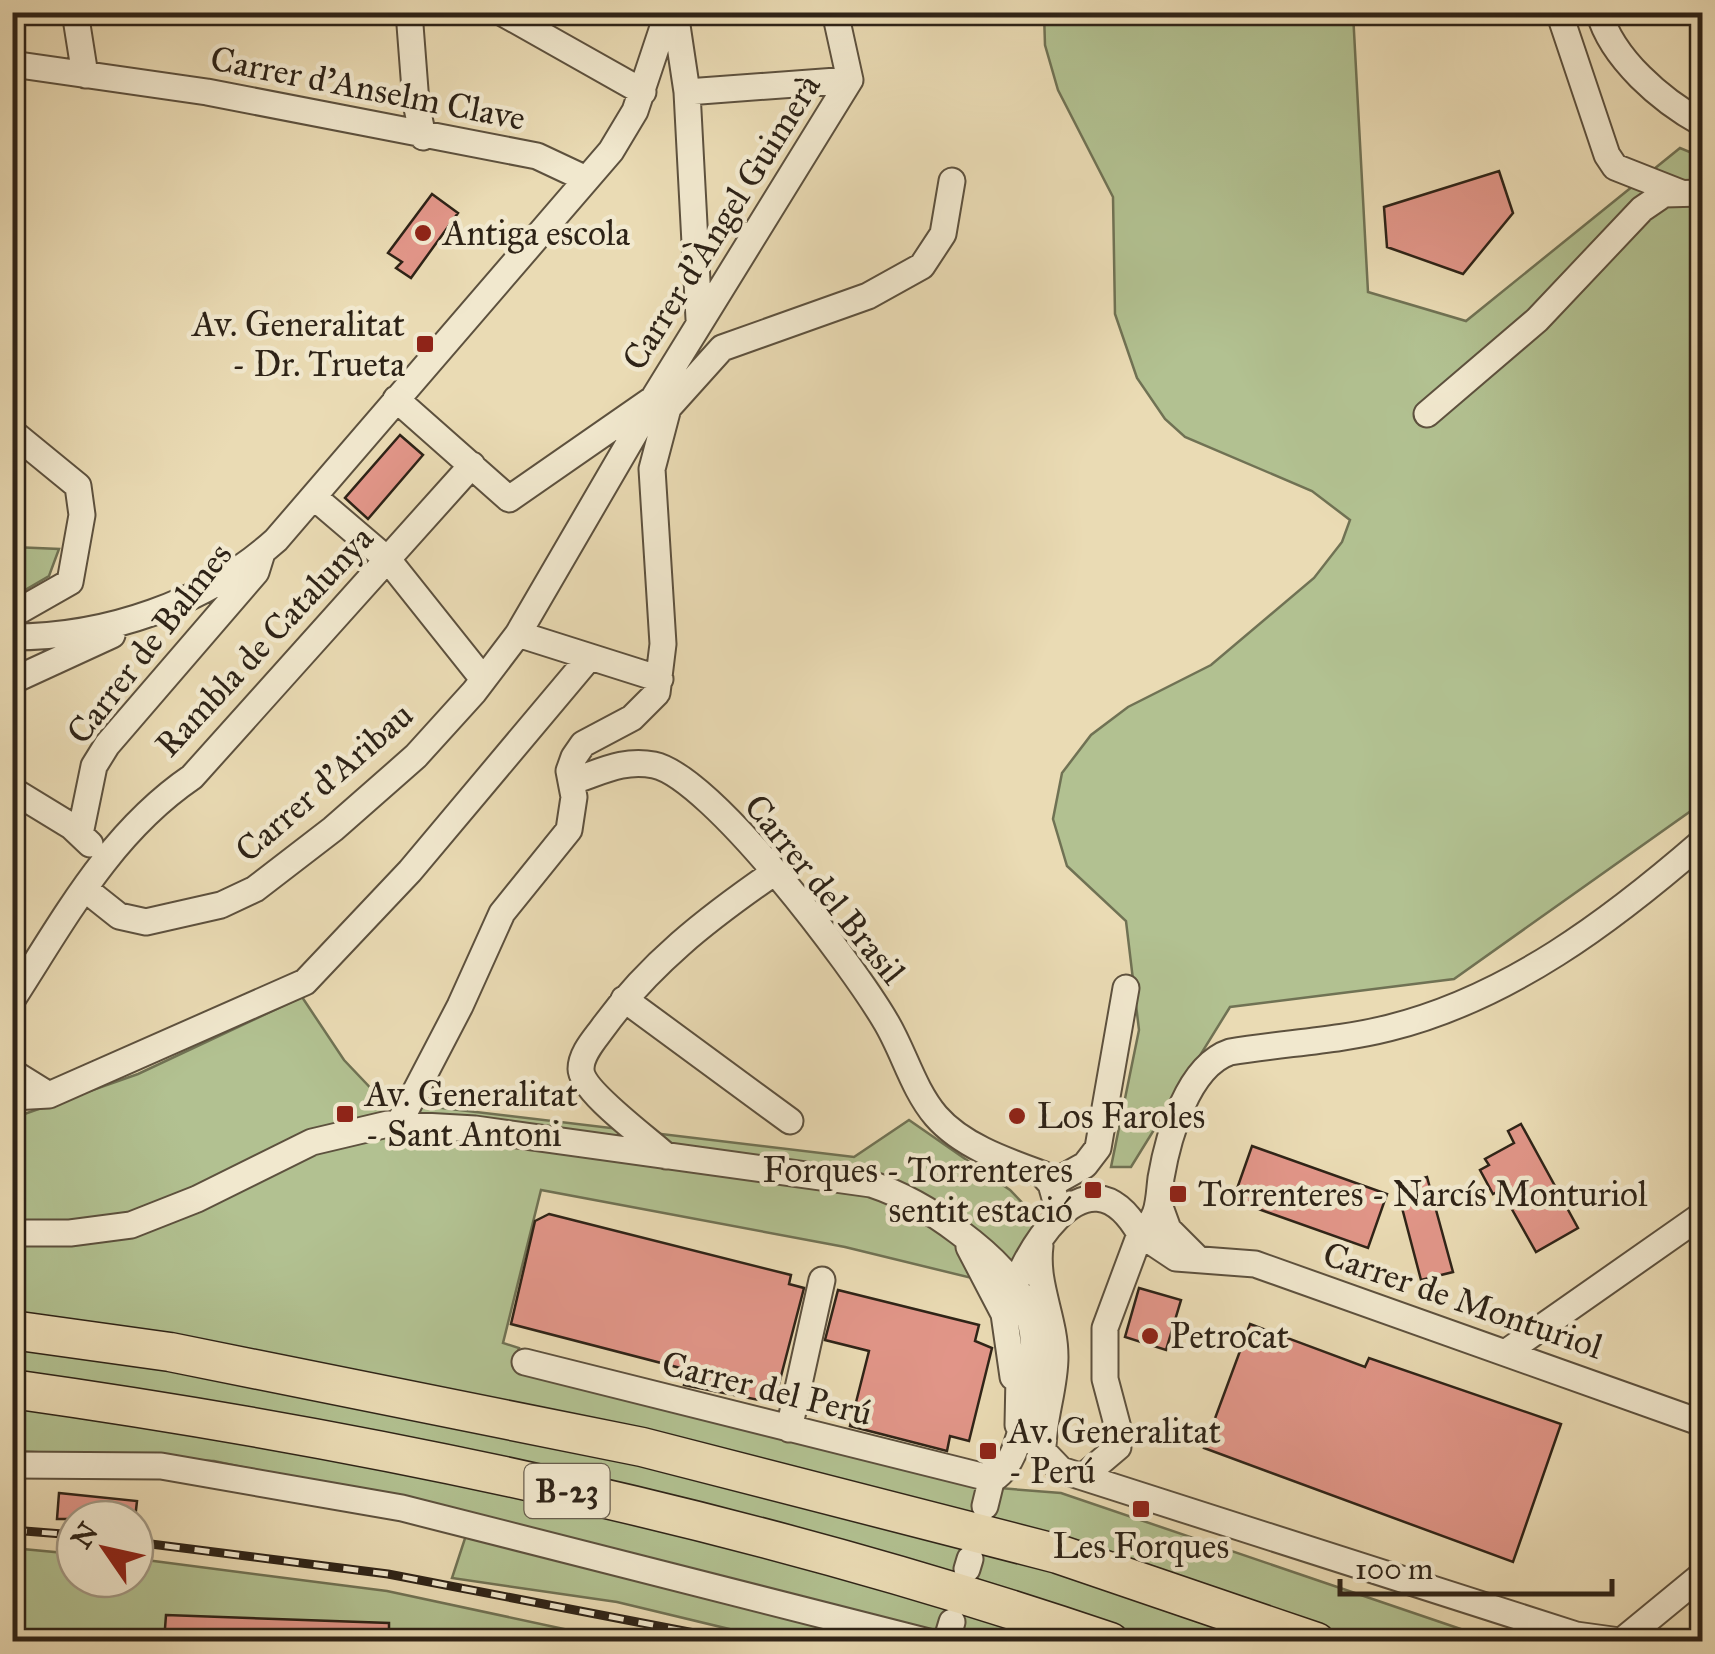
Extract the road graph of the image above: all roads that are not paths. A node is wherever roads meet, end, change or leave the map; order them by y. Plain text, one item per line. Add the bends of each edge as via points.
1 (75, 12) edge
2 (409, 12) edge
3 (501, 12) edge
4 (835, 12) edge
5 (1560, 12) edge
6 (1599, 12) edge
7 (666, 15) edge
8 (12, 64) edge
9 (85, 75) junction
10 (850, 80) junction
11 (643, 92) junction
12 (688, 92) junction
13 (1702, 123) edge
14 (423, 136) junction
15 (586, 180) junction
16 (952, 180) dead end
17 (1692, 193) edge
18 (699, 319) junction
19 (396, 399) junction
20 (655, 404) junction
21 (1427, 414) dead end
22 (12, 432) edge
23 (472, 465) junction
24 (314, 497) junction
25 (262, 553) junction
26 (389, 561) junction
27 (12, 615) edge
28 (128, 622) junction
29 (518, 634) junction
30 (12, 637) edge
31 (588, 660) junction
32 (484, 679) junction
33 (660, 679) junction
34 (12, 681) edge
35 (573, 781) junction
36 (12, 790) edge
37 (80, 834) junction
38 (1702, 842) edge
39 (102, 859) junction
40 (772, 874) junction
41 (85, 890) junction
42 (1126, 988) dead end
43 (624, 998) junction
44 (12, 1000) edge
45 (12, 1072) edge
46 (49, 1095) junction
47 (12, 1097) edge
48 (790, 1121) dead end
49 (399, 1124) junction
50 (666, 1156) junction
51 (1162, 1177) junction
52 (1051, 1184) junction
53 (1160, 1207) junction
54 (1120, 1209) junction
55 (1058, 1212) junction
56 (1702, 1215) edge
57 (958, 1231) junction
58 (12, 1233) edge
59 (1140, 1234) junction
60 (1040, 1241) junction
61 (992, 1256) junction
62 (1196, 1258) junction
63 (822, 1280) dead end
64 (1016, 1284) junction
65 (1004, 1314) junction
66 (12, 1330) edge
67 (1508, 1350) junction
68 (525, 1362) dead end
69 (1013, 1362) junction
70 (12, 1389) edge
71 (1702, 1424) edge
72 (1021, 1428) junction
73 (789, 1429) junction
74 (12, 1465) edge
75 (1063, 1466) junction
76 (998, 1476) junction
77 (985, 1506) dead end
78 (1702, 1575) edge
79 (1625, 1641) edge
80 (929, 1642) edge
81 (1110, 1642) edge
82 (1316, 1642) edge

1 - 9 street
2 - 14 street
3 - 11 street
4 - 10 street, Carrer d'Àngel Guimerà
5 - 17 street via 1615,167
6 - 13 street via 1630,63
7 - 11 street
7 - 12 street
8 - 9 street, Carrer d'Anselm Clave
9 - 14 street, Carrer d'Anselm Clave
10 - 12 street
10 - 18 street, Carrer d'Àngel Guimerà
11 - 15 street via 625,131
12 - 18 street
14 - 15 street, Carrer d'Anselm Clave via 537,156
15 - 19 street
16 - 20 street via 943,234 922,266 868,296 722,348
17 - 21 street via 1664,194 1642,209 1537,320
18 - 20 street, Carrer d'Àngel Guimerà
19 - 23 street
19 - 24 street
20 - 23 street via 509,498
20 - 29 street, Carrer d'Aribau
20 - 33 street
22 - 27 street via 78,486 82,515 70,582
23 - 26 street, Rambla de Catalunya
24 - 25 street
24 - 26 street
25 - 28 street
25 - 37 street, Carrer de Balmes via 256,572 107,744 94,766
26 - 32 street
26 - 39 street, Rambla de Catalunya via 192,776
28 - 30 street via 76,634
28 - 34 street via 104,642
29 - 31 street
29 - 32 street, Carrer d'Aribau
31 - 33 street
31 - 46 street via 410,871 305,982
32 - 41 street, Carrer d'Aribau via 394,776 239,900 146,922 119,916
33 - 35 street via 646,708 583,744 569,770
35 - 40 street, Carrer del Brasil via 623,764 667,769 684,778
35 - 49 street via 570,830 502,913
36 - 37 street
37 - 39 street
38 - 51 street via 1598,928 1488,990 1390,1028 1218,1056 1190,1086
39 - 41 street
40 - 43 street via 709,918
40 - 52 street, Carrer del Brasil via 866,988 937,1117 960,1137
41 - 44 street
42 - 52 street via 1098,1148 1085,1166
43 - 48 street
43 - 50 street via 586,1051 581,1070 588,1089
45 - 46 street
46 - 47 street
49 - 50 street
49 - 58 street via 322,1138 131,1225
50 - 57 street via 871,1184 918,1203
51 - 53 street
51 - 54 street
52 - 55 street
53 - 59 street
53 - 62 street via 1168,1229
54 - 55 street via 1090,1200
54 - 59 street
55 - 60 street
56 - 67 street
57 - 61 street
57 - 65 street
59 - 62 street, Carrer de Monturiol via 1176,1258
59 - 75 street via 1105,1328 1105,1379 1118,1447
60 - 61 street
60 - 64 street
60 - 75 street via 1038,1275 1053,1327
61 - 64 street
62 - 67 street, Carrer de Monturiol via 1255,1264
63 - 73 street
64 - 65 street
64 - 72 street via 1034,1342
65 - 69 street
66 - 82 highway, B-23 via 170,1352 642,1447 1058,1554
67 - 71 street, Carrer de Monturiol
68 - 73 street, Carrer del Perú
69 - 72 street via 1020,1376
69 - 76 street
70 - 81 highway, B-23 via 160,1410 633,1504
72 - 75 street
72 - 76 street
73 - 76 street, Carrer del Perú
74 - 80 street via 161,1466 402,1508
75 - 76 street, Carrer del Perú
75 - 79 street via 1576,1635
76 - 77 street
78 - 79 street

